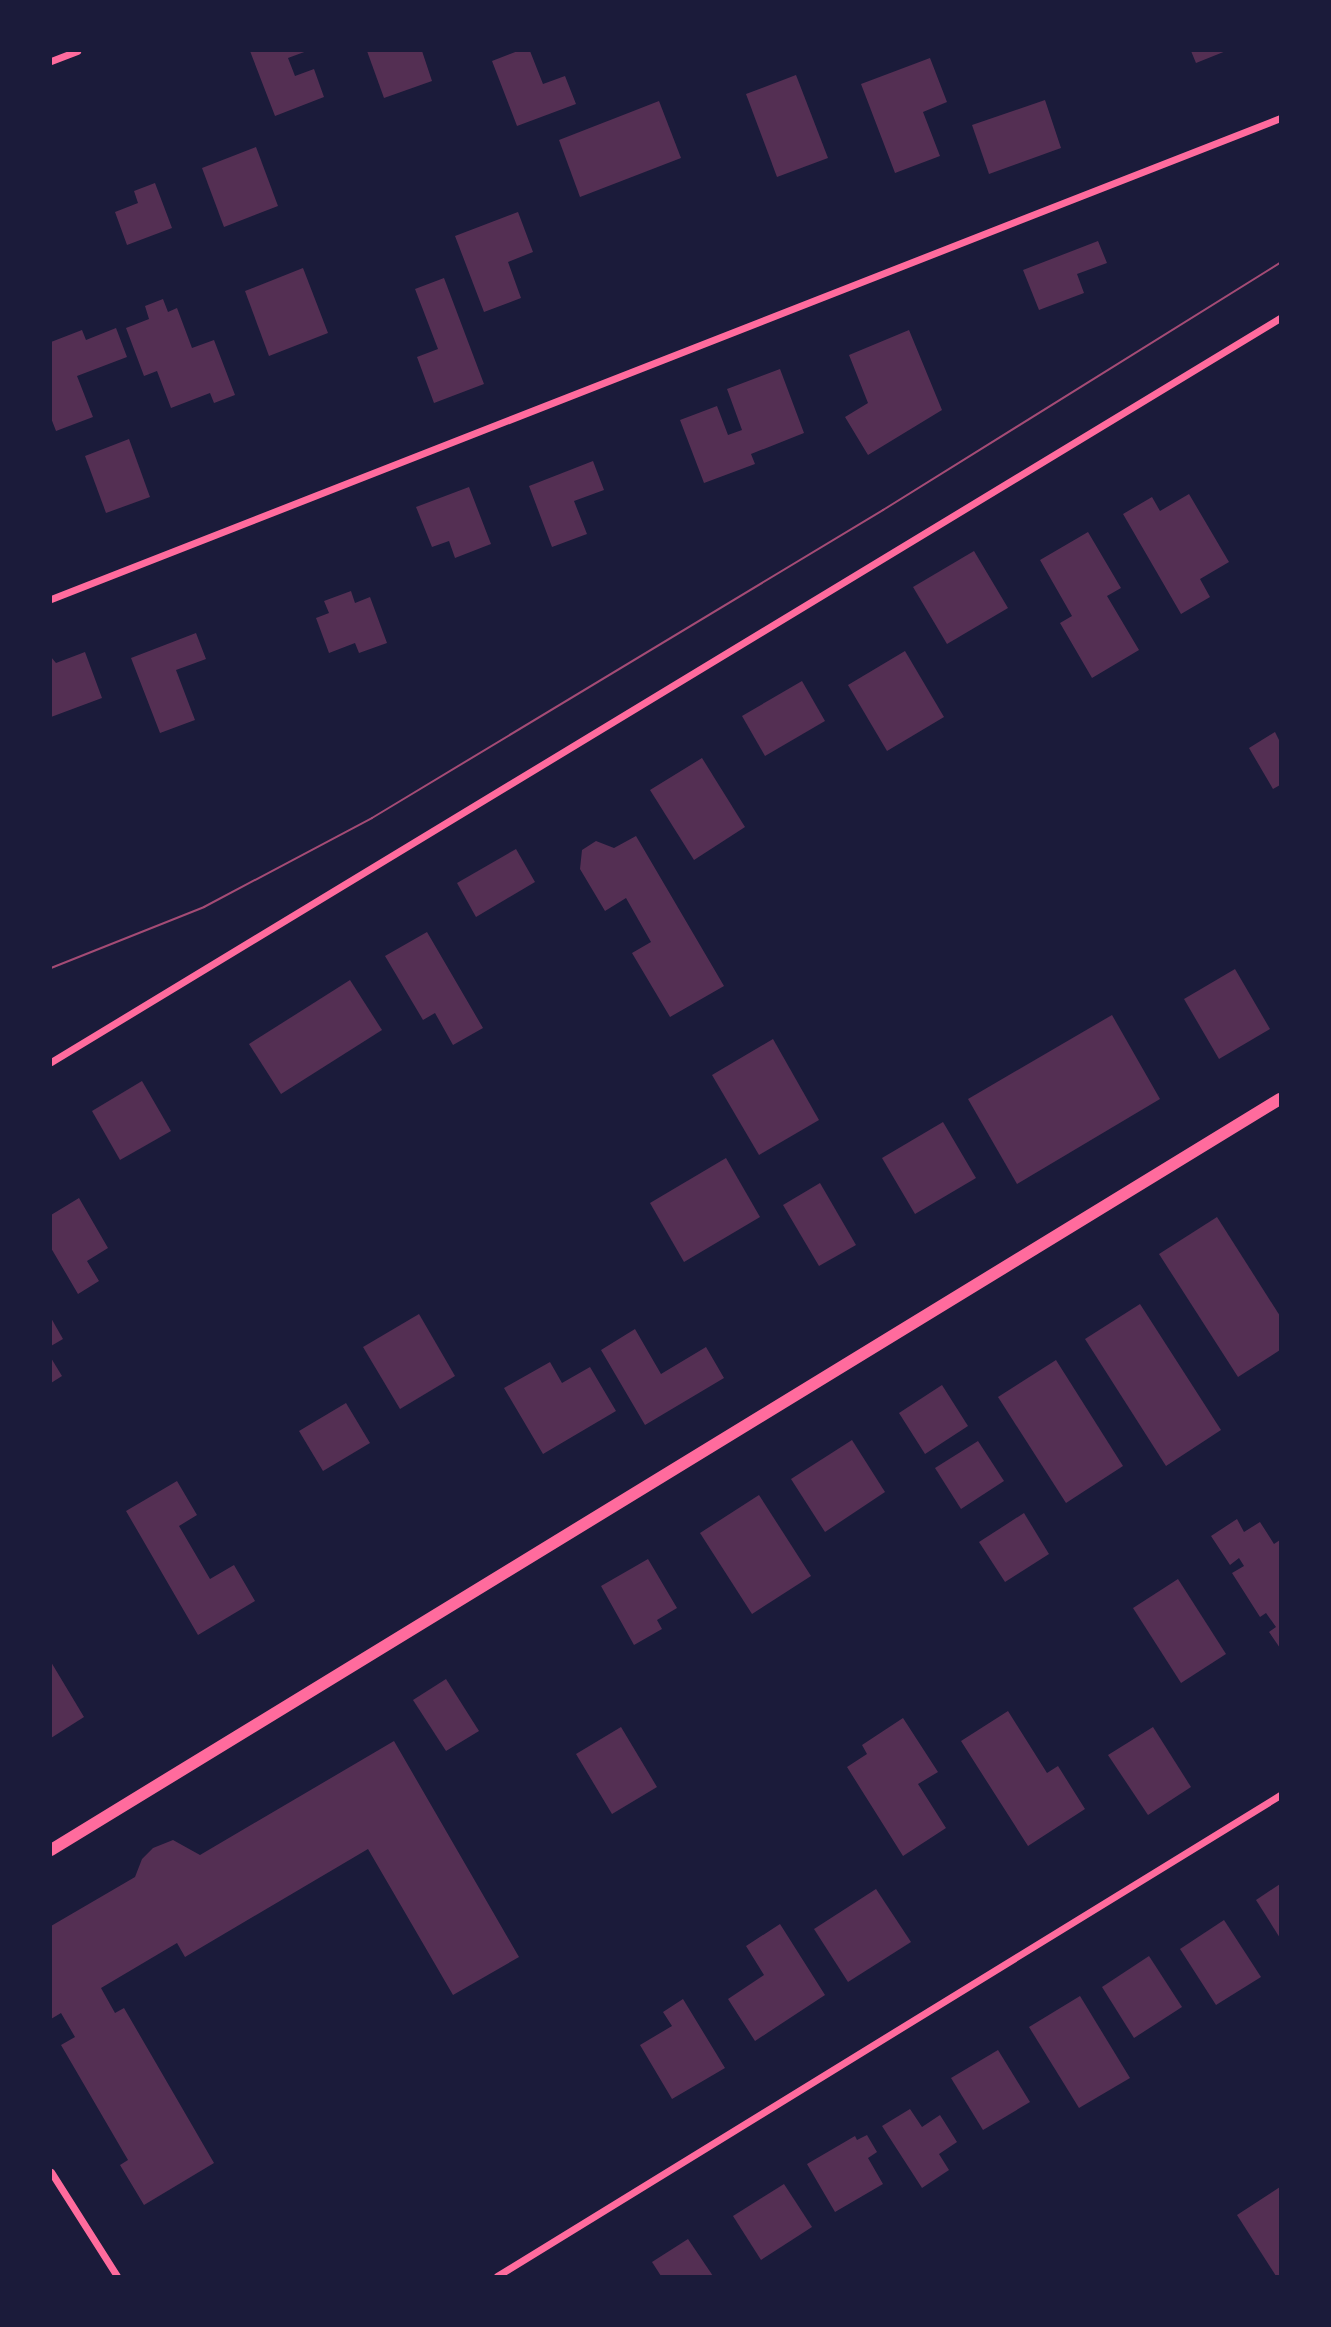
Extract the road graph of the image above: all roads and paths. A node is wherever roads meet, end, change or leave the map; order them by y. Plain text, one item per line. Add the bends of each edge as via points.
1 (77, 51) edge
2 (51, 61) edge
3 (1280, 118) edge
4 (1280, 317) edge
5 (51, 599) edge
6 (51, 1062) edge
7 (1280, 1099) edge
8 (1280, 1795) edge
9 (51, 1850) edge
10 (51, 2172) edge
11 (117, 2276) edge
12 (497, 2276) edge

1 - 2 street
3 - 5 street
4 - 6 street
7 - 9 street
8 - 12 street
10 - 11 street

